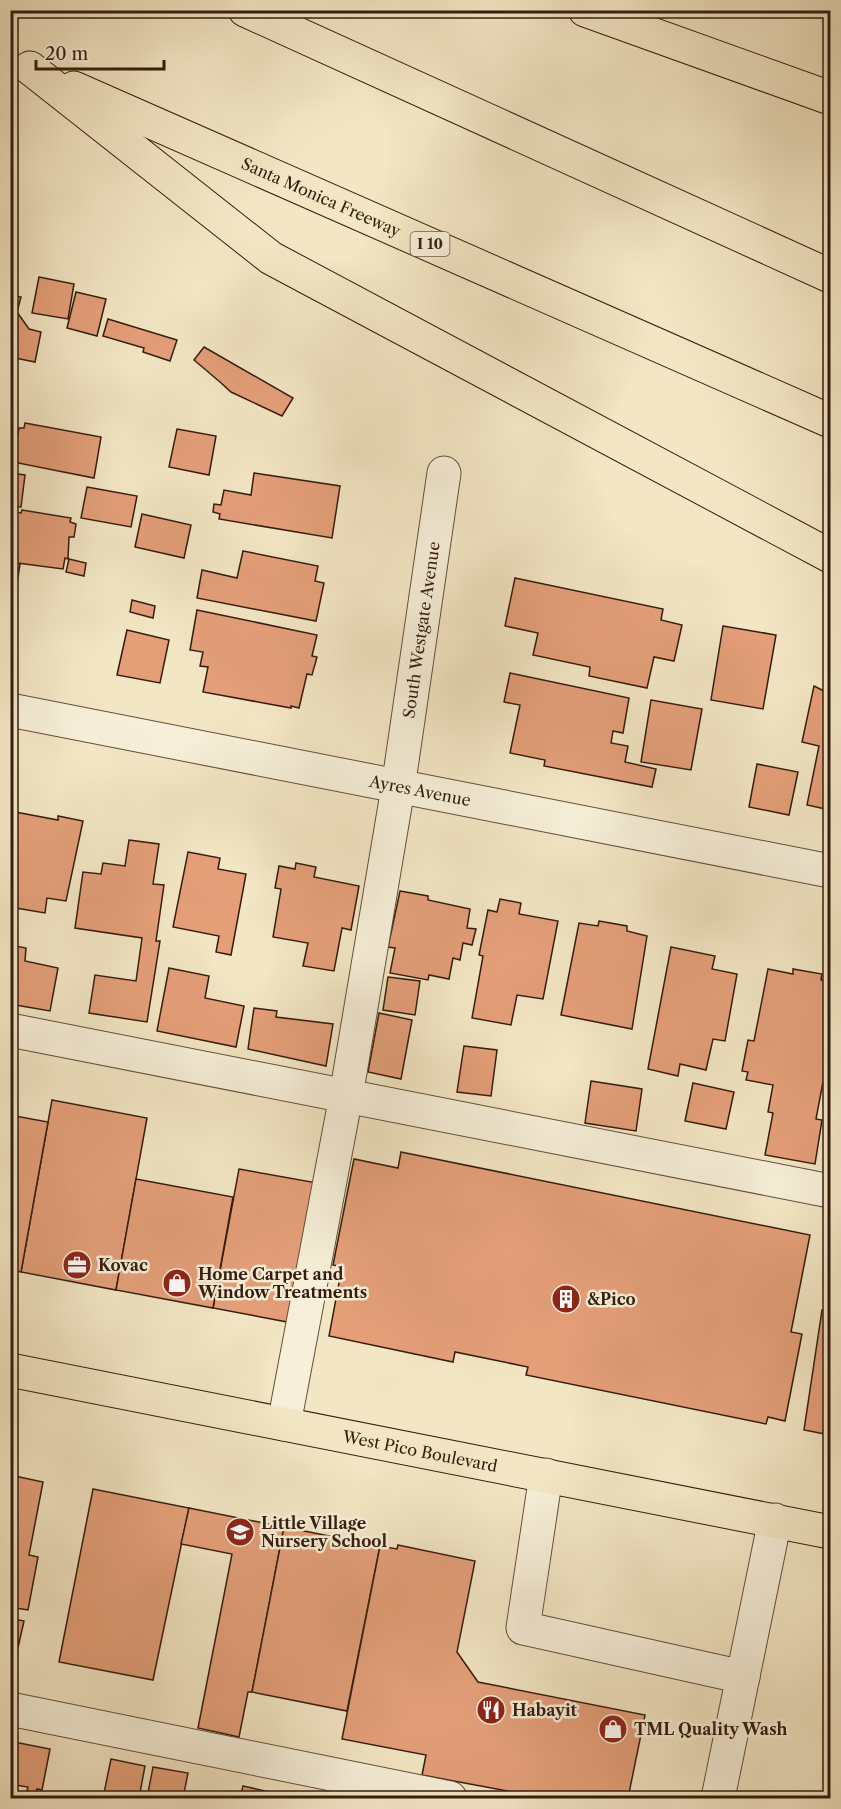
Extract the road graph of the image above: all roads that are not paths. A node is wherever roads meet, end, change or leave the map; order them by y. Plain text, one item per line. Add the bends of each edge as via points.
1 (245, 10) edge
2 (585, 10) edge
3 (20, 63) edge
4 (831, 98) edge
5 (831, 276) edge
6 (831, 421) edge
7 (444, 473) dead end
8 (831, 556) edge
9 (10, 710) edge
10 (398, 788) junction
11 (831, 871) edge
12 (10, 1030) edge
13 (346, 1096) junction
14 (831, 1191) edge
15 (10, 1370) edge
16 (284, 1424) junction
17 (546, 1475) junction
18 (775, 1520) junction
19 (831, 1532) edge
20 (743, 1677) junction
21 (10, 1709) edge
22 (450, 1798) edge
23 (718, 1798) edge

1 - 5 main road
2 - 4 main road
3 - 6 main road, Santa Monica Freeway / I 10
3 - 8 main road via 271,258
7 - 10 street, South Westgate Avenue
9 - 10 street, Ayres Avenue
10 - 11 street, Ayres Avenue
10 - 13 street, South Westgate Avenue
12 - 13 street
13 - 14 street
13 - 16 street, South Westgate Avenue
15 - 16 main road, West Pico Boulevard
16 - 17 main road, West Pico Boulevard
17 - 18 main road, West Pico Boulevard
17 - 20 street via 523,1628
18 - 19 main road, West Pico Boulevard
18 - 20 street
20 - 23 street
21 - 22 street

